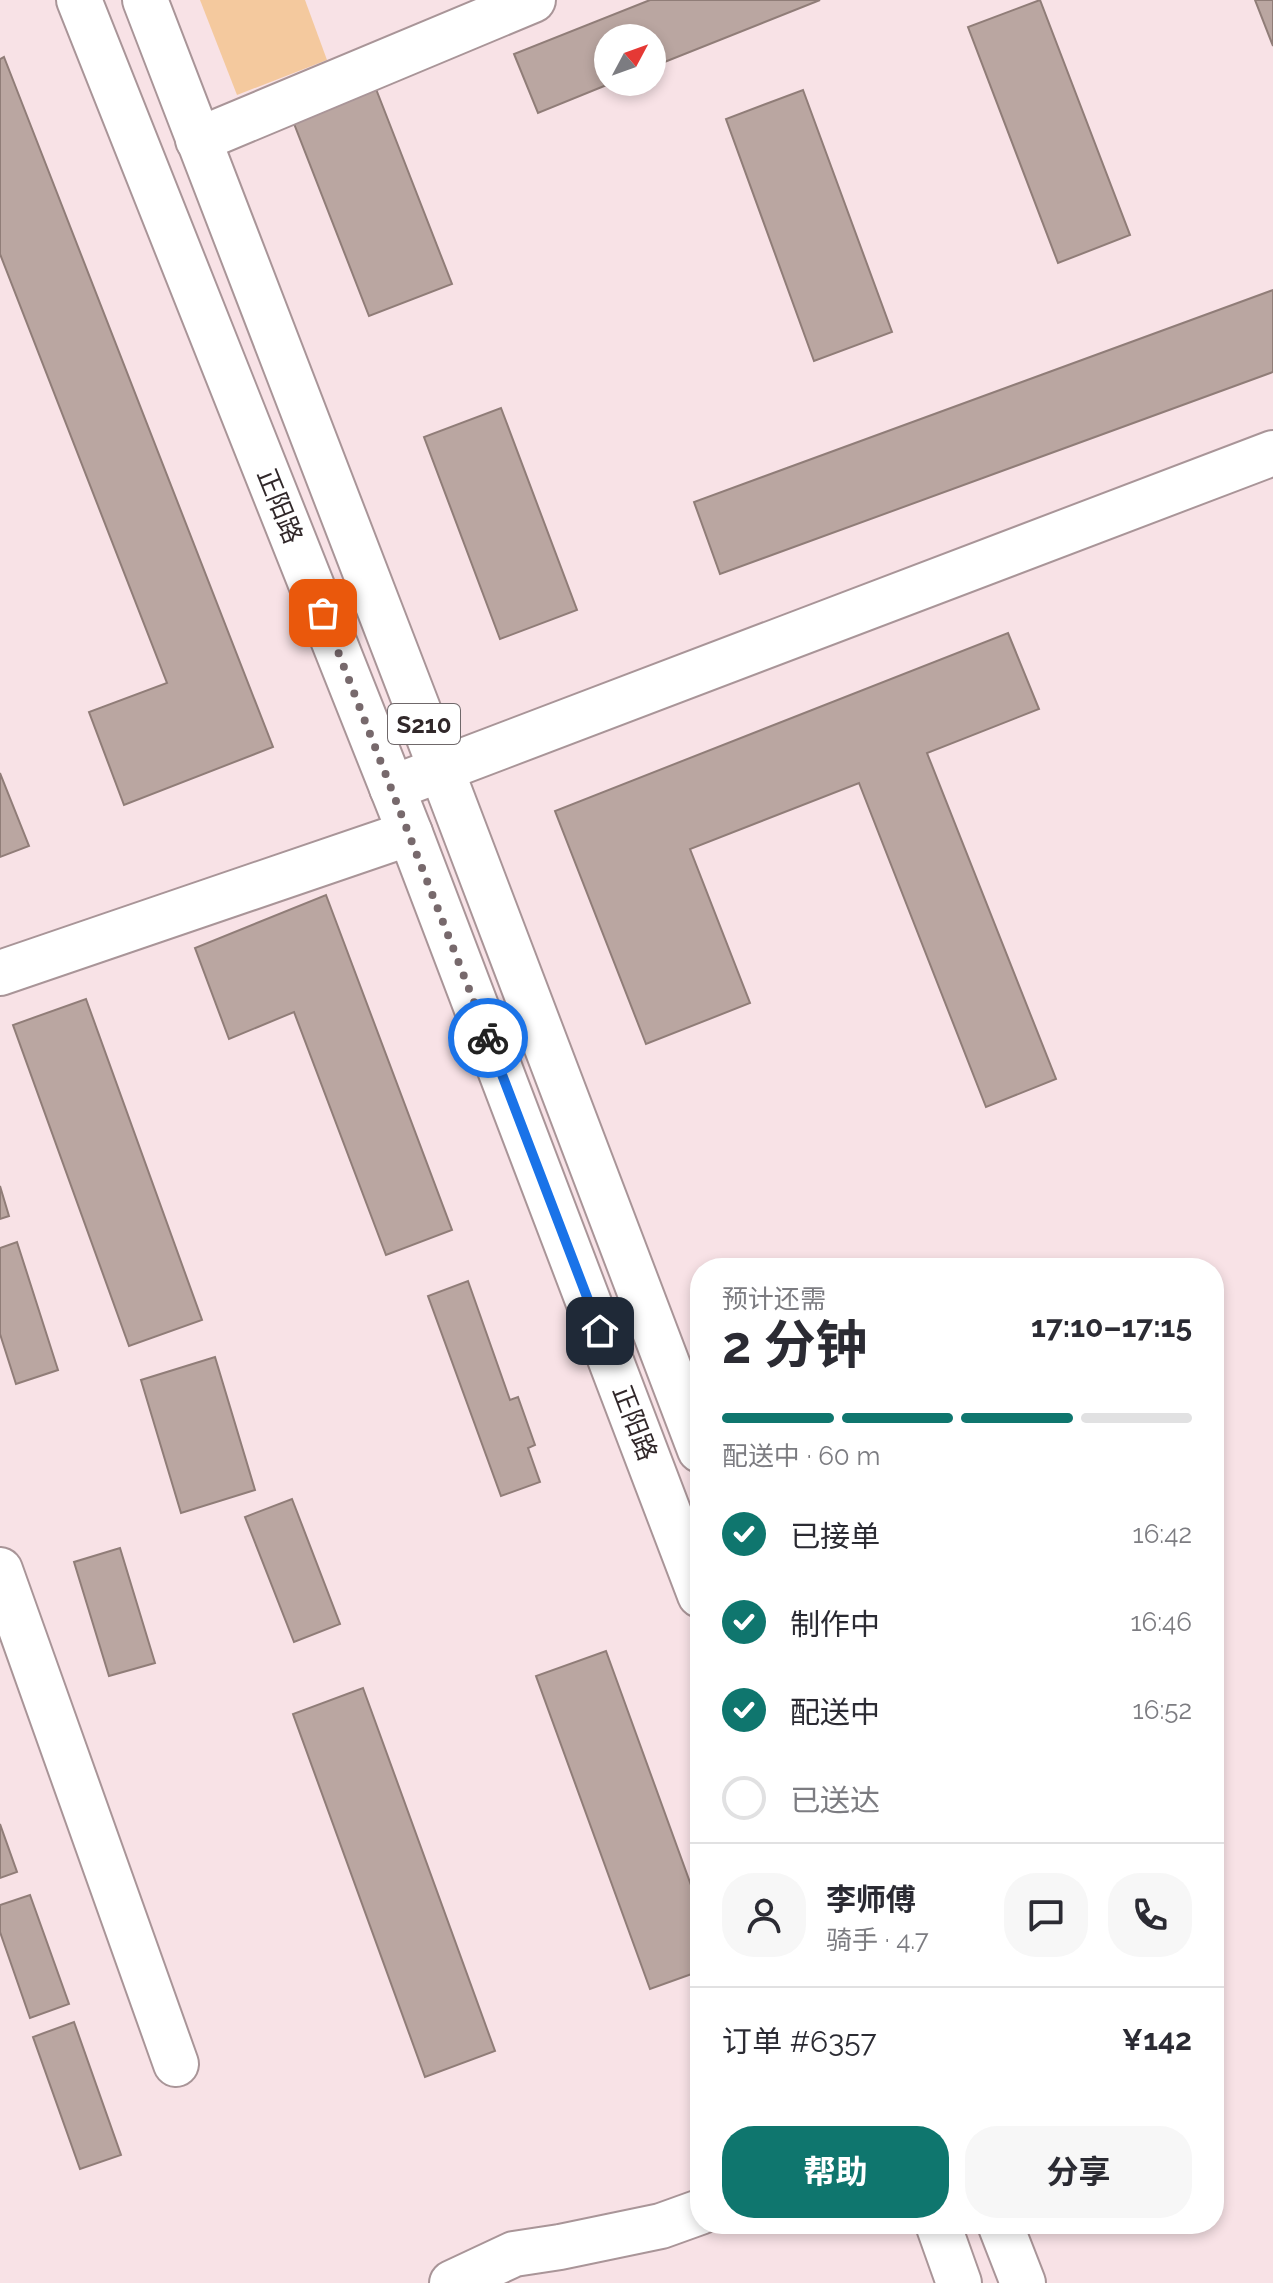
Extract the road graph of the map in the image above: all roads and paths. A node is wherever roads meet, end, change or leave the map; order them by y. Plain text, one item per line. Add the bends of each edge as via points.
1 (79, 0) edge
2 (145, 0) edge
3 (533, 0) edge
4 (198, 140) junction
5 (1273, 453) edge
6 (441, 769) junction
7 (392, 788) junction
8 (410, 833) junction
9 (0, 973) edge
10 (690, 1424) edge
11 (690, 1569) edge
12 (0, 1570) edge
13 (176, 2064) dead end
14 (690, 2216) edge
15 (942, 2234) edge
16 (1004, 2234) edge
17 (452, 2283) edge
18 (959, 2283) edge
19 (1023, 2283) edge

1 - 7 main road, 正阳路
2 - 4 main road, 正阳路 / S210
3 - 4 main road
4 - 6 main road, 正阳路 / S210
5 - 6 main road
6 - 7 main road
6 - 10 main road, 正阳路 / S210
7 - 8 main road, 正阳路
8 - 9 main road
8 - 11 main road, 正阳路
12 - 13 main road
14 - 17 main road via 514,2254
15 - 18 main road
16 - 19 main road

